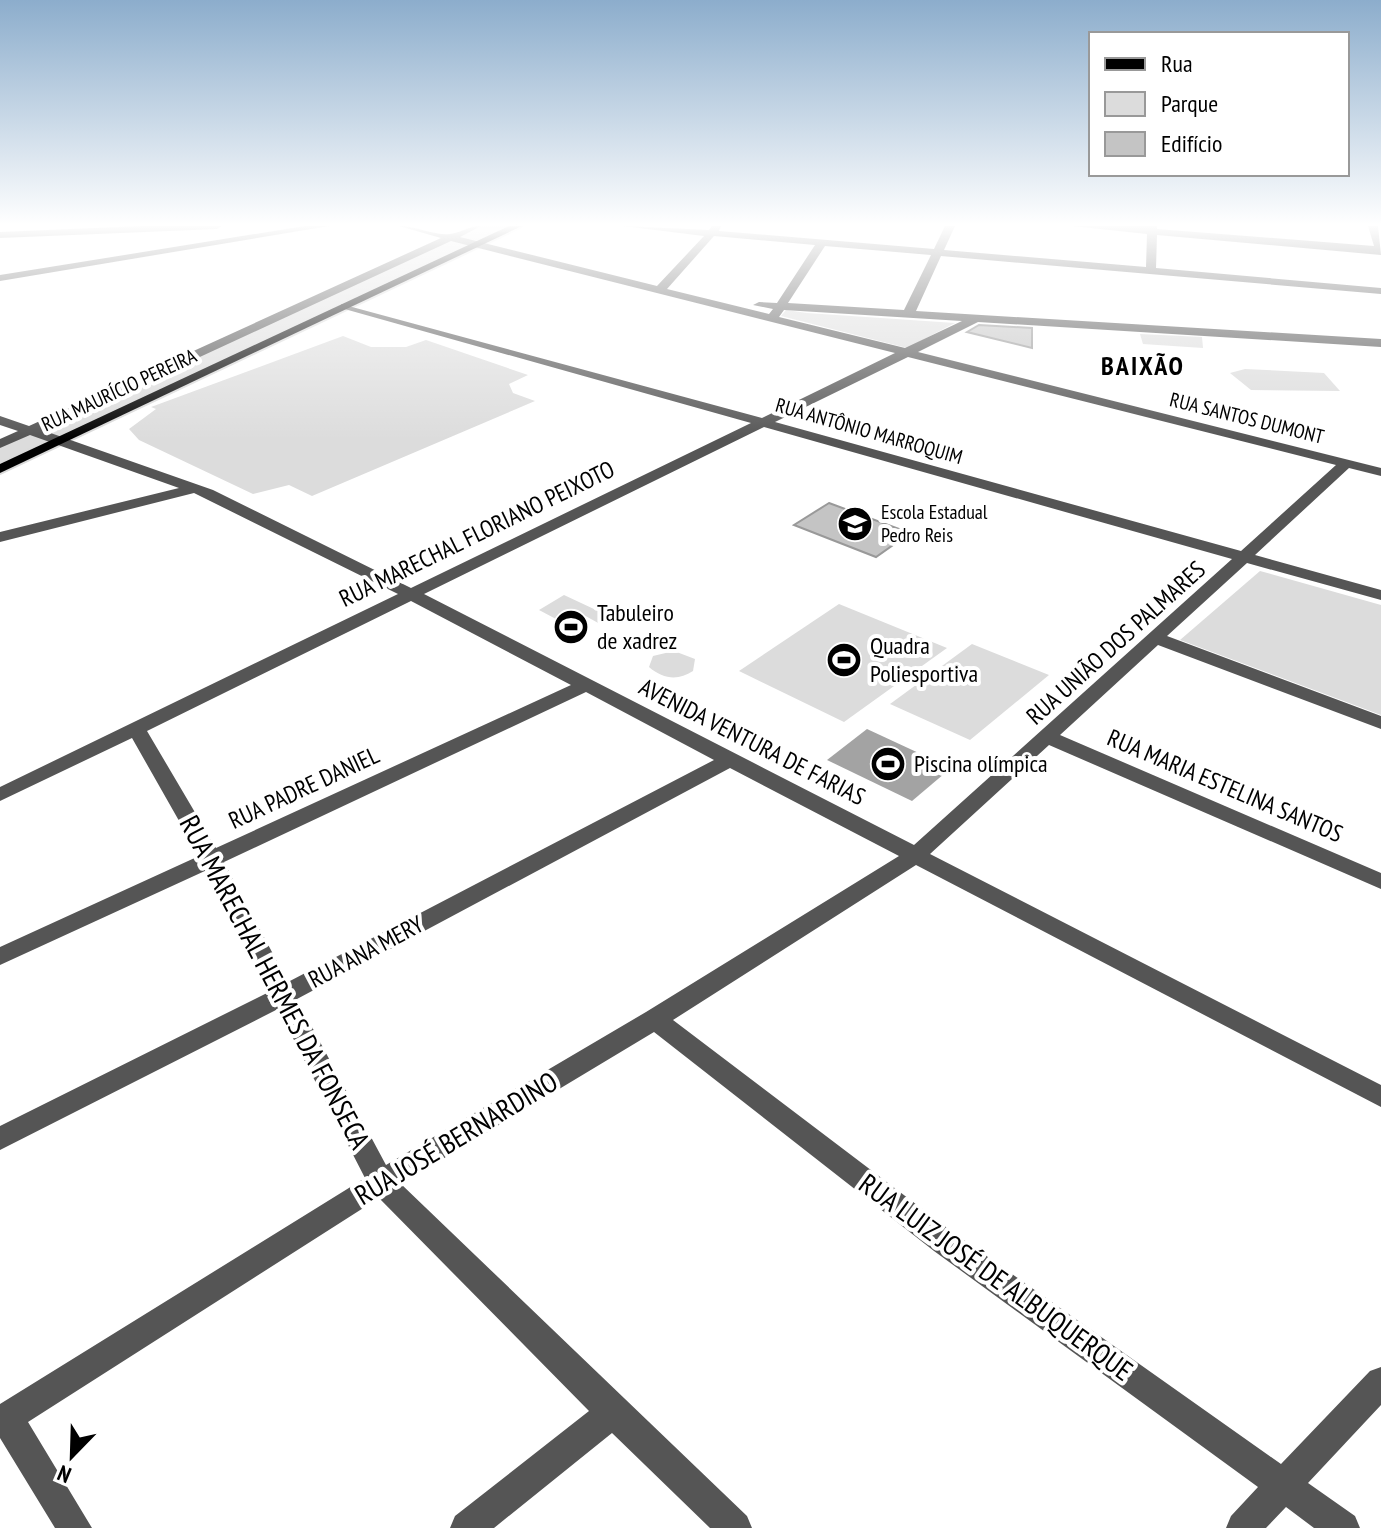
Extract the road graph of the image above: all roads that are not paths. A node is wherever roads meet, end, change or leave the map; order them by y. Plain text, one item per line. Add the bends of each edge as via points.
1 (320, 297) edge
2 (364, 297) edge
3 (700, 297) edge
4 (786, 297) edge
5 (916, 297) edge
6 (345, 306) junction
7 (776, 313) junction
8 (908, 315) junction
9 (975, 319) junction
10 (1381, 343) edge
11 (907, 353) junction
12 (0, 420) edge
13 (762, 422) junction
14 (30, 430) junction
15 (61, 440) junction
16 (0, 444) edge
17 (1347, 463) junction
18 (0, 469) edge
19 (1381, 472) edge
20 (196, 488) junction
21 (0, 537) edge
22 (1247, 558) junction
23 (409, 593) junction
24 (1381, 595) edge
25 (1156, 638) junction
26 (586, 685) junction
27 (1381, 723) edge
28 (136, 728) junction
29 (1048, 737) junction
30 (729, 760) junction
31 (0, 795) edge
32 (915, 856) junction
33 (212, 859) junction
34 (1381, 882) edge
35 (0, 957) edge
36 (284, 995) junction
37 (655, 1019) junction
38 (1381, 1097) edge
39 (0, 1139) edge
40 (381, 1182) junction
41 (1381, 1382) edge
42 (613, 1412) junction
43 (3, 1420) edge
44 (1283, 1485) junction
45 (75, 1528) edge
46 (467, 1528) edge
47 (735, 1528) edge
48 (1243, 1528) edge
49 (1343, 1528) edge

1 - 14 street, RUA MAURÍCIO PEREIRA
2 - 6 main road, RUA MAURÍCIO PEREIRA
3 - 7 street, RUA SANTOS DUMONT
4 - 7 street
5 - 8 street
6 - 13 street, RUA ANTÔNIO MARROQUIM
6 - 15 main road, RUA MAURÍCIO PEREIRA
7 - 8 street
7 - 11 street, RUA SANTOS DUMONT
8 - 9 street
9 - 10 street
9 - 11 street, RUA MARECHAL FLORIANO PEIXOTO
11 - 13 street, RUA MARECHAL FLORIANO PEIXOTO
11 - 17 street, RUA SANTOS DUMONT
12 - 14 street, AVENIDA VENTURA DE FARIAS
13 - 22 street, RUA ANTÔNIO MARROQUIM
13 - 23 street, RUA MARECHAL FLORIANO PEIXOTO
14 - 15 street, AVENIDA VENTURA DE FARIAS
14 - 16 street, RUA MAURÍCIO PEREIRA
15 - 18 main road, RUA MAURÍCIO PEREIRA
15 - 20 street, AVENIDA VENTURA DE FARIAS
17 - 19 street, RUA SANTOS DUMONT
17 - 22 street, RUA UNIÃO DOS PALMARES
20 - 21 street
20 - 23 street, AVENIDA VENTURA DE FARIAS
22 - 24 street, RUA ANTÔNIO MARROQUIM
22 - 25 street, RUA UNIÃO DOS PALMARES
23 - 26 street, AVENIDA VENTURA DE FARIAS
23 - 28 street, RUA MARECHAL FLORIANO PEIXOTO
25 - 27 street
25 - 29 street, RUA UNIÃO DOS PALMARES
26 - 30 street, AVENIDA VENTURA DE FARIAS
26 - 33 street, RUA PADRE DANIEL
28 - 31 street, RUA MARECHAL FLORIANO PEIXOTO
28 - 33 street, RUA MARECHAL HERMES DA FONSECA
29 - 32 street, RUA UNIÃO DOS PALMARES
29 - 34 street, RUA MARIA ESTELINA SANTOS
30 - 32 street, AVENIDA VENTURA DE FARIAS
30 - 36 street, RUA ANA MERY
32 - 37 street, RUA JOSÉ BERNARDINO
32 - 38 street, AVENIDA VENTURA DE FARIAS
33 - 35 street, RUA PADRE DANIEL
33 - 36 street, RUA MARECHAL HERMES DA FONSECA
36 - 39 street, RUA ANA MERY
36 - 40 street, RUA MARECHAL HERMES DA FONSECA
37 - 40 street, RUA JOSÉ BERNARDINO
37 - 44 street, RUA LUIZ JOSÉ DE ALBUQUERQUE via 944,1242
40 - 42 street, RUA MARECHAL HERMES DA FONSECA
40 - 43 street, RUA JOSÉ BERNARDINO
41 - 44 street
42 - 46 street
42 - 47 street, RUA MARECHAL HERMES DA FONSECA
43 - 45 street
44 - 48 street
44 - 49 street, RUA LUIZ JOSÉ DE ALBUQUERQUE

